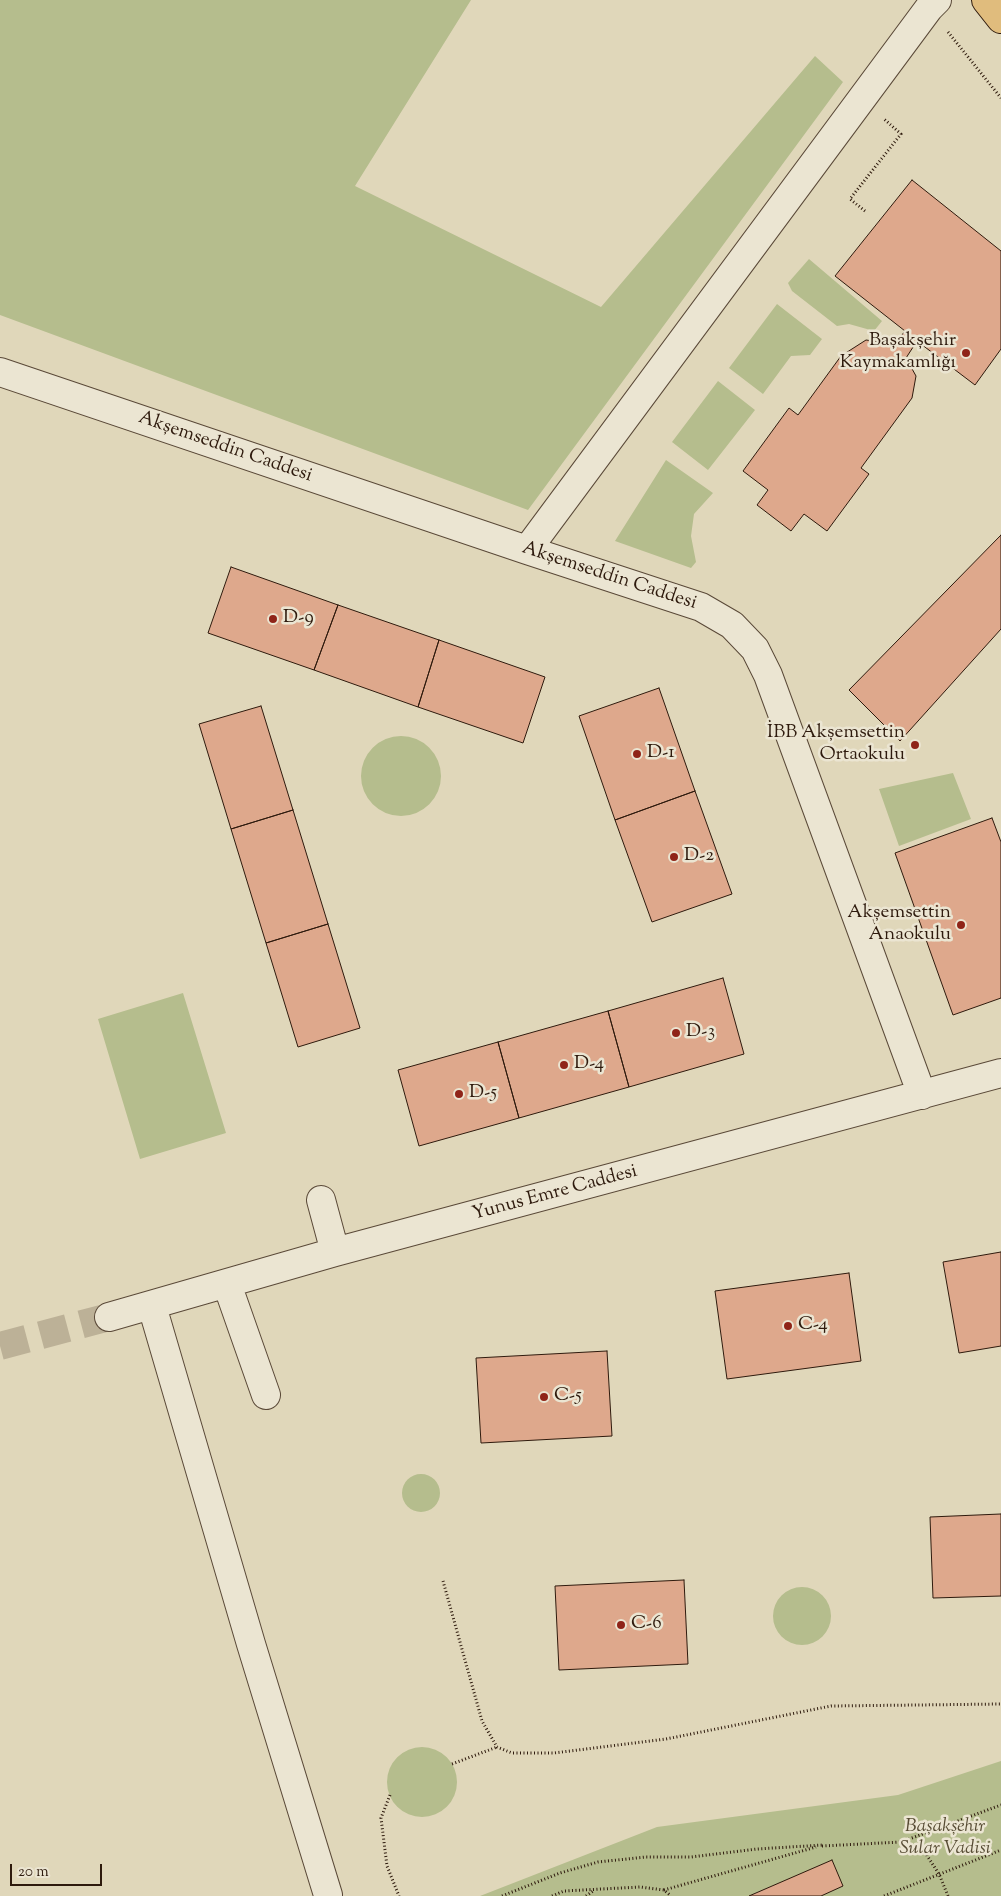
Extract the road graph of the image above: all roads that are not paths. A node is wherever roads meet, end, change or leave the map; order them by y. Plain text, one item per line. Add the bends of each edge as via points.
1 (986, 0) edge
2 (933, 4) edge
3 (1001, 19) edge
4 (0, 372) edge
5 (528, 550) junction
6 (1001, 1073) edge
7 (922, 1095) junction
8 (321, 1200) dead end
9 (335, 1252) junction
10 (227, 1284) junction
11 (152, 1306) junction
12 (109, 1317) tunnel mouth
13 (266, 1395) dead end
14 (328, 1895) edge

1 - 3 main road
2 - 5 street
4 - 5 street, Akşemseddin Caddesi
5 - 7 street, Akşemseddin Caddesi via 701,607 732,625 756,649
6 - 7 street, Yunus Emre Caddesi
7 - 9 street, Yunus Emre Caddesi
8 - 9 street
9 - 10 street, Yunus Emre Caddesi
10 - 11 street, Yunus Emre Caddesi
10 - 13 street
11 - 12 street, Yunus Emre Caddesi
11 - 14 street via 250,1644

